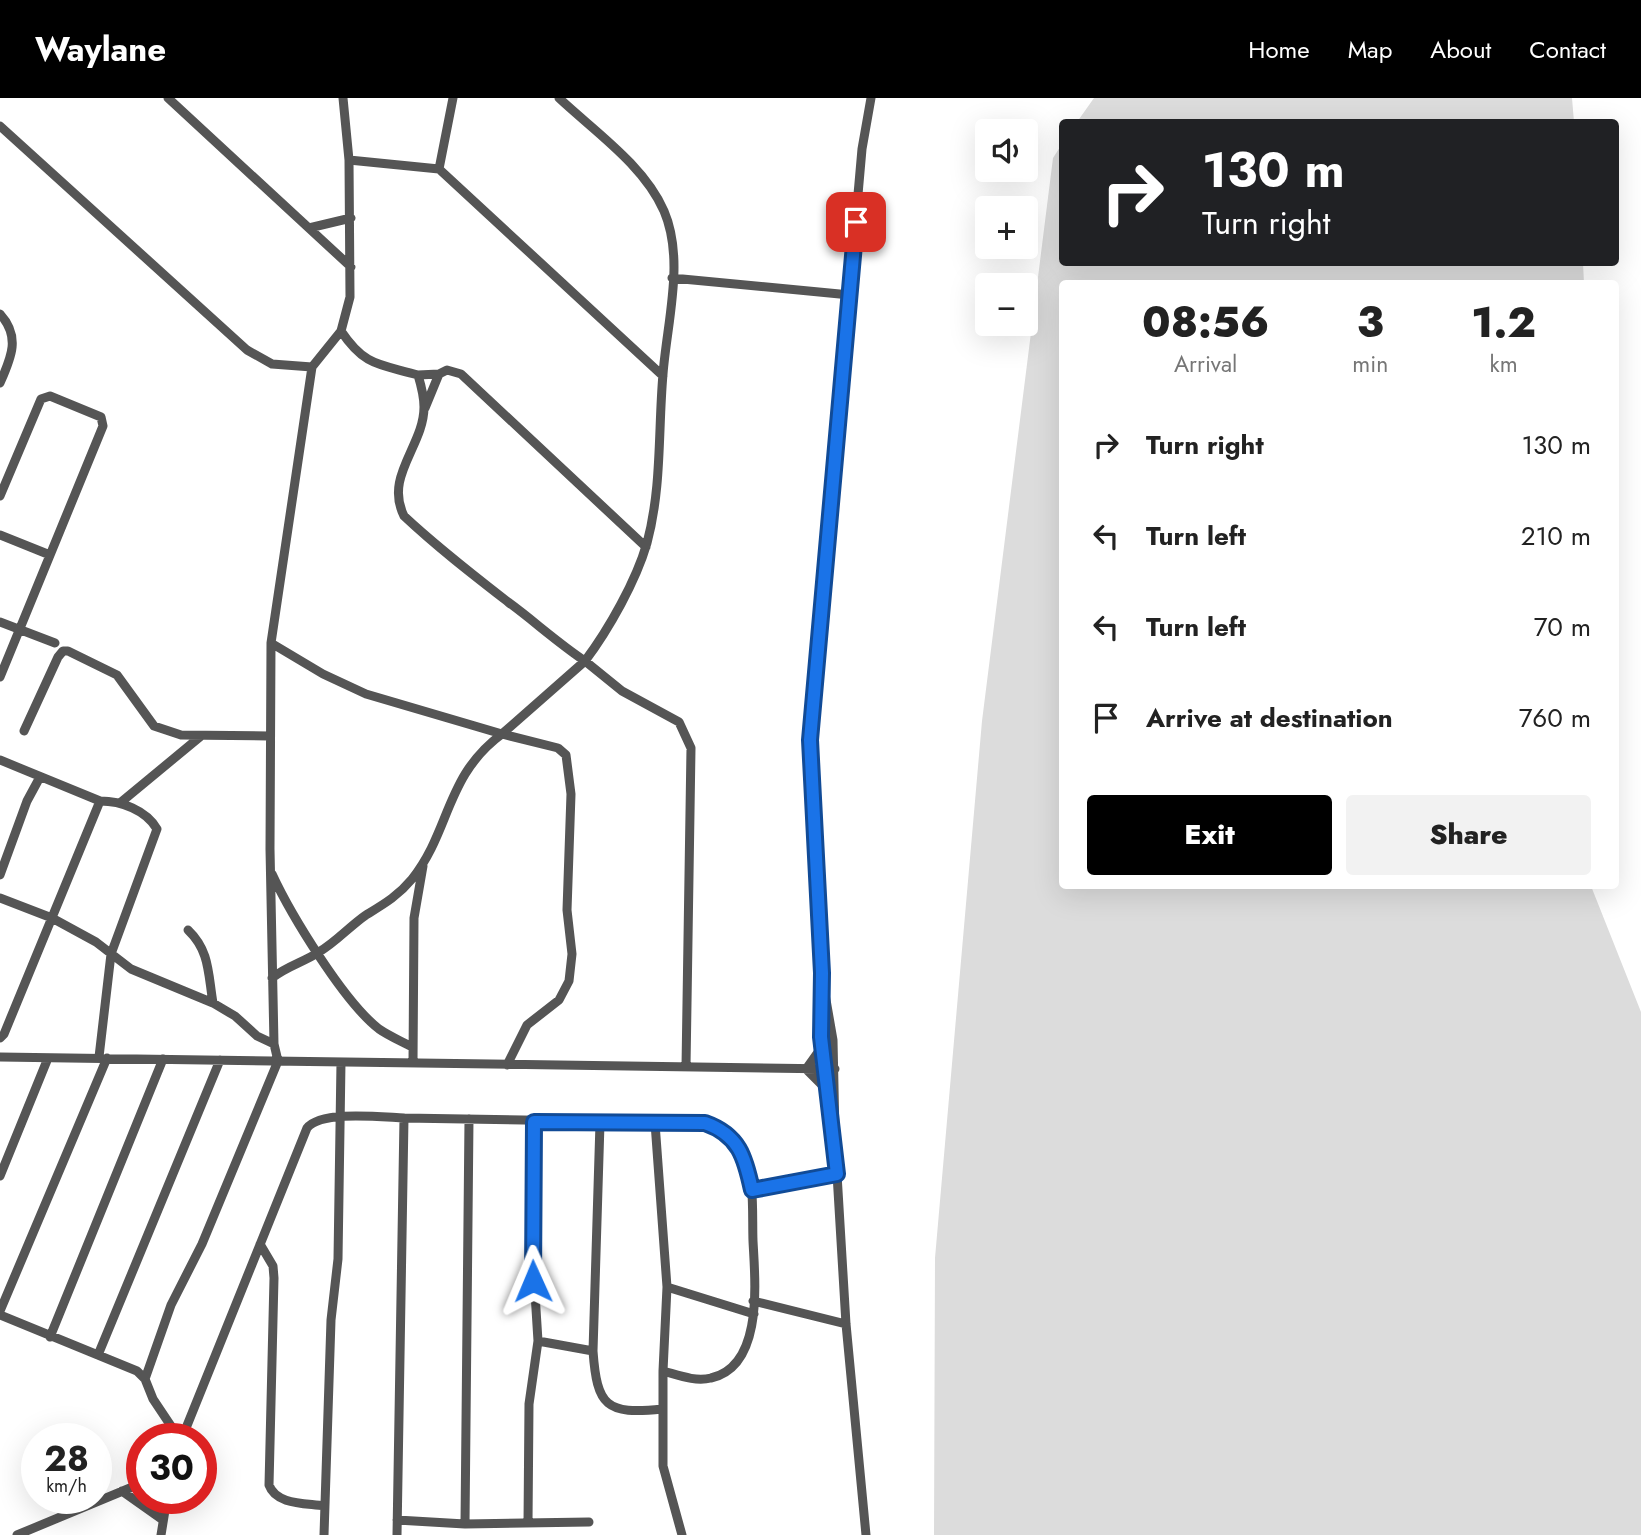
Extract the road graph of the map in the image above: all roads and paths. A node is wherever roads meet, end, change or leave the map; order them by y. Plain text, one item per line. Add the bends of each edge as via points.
1 (168, 98) edge
2 (343, 98) edge
3 (453, 98) edge
4 (559, 98) edge
5 (870, 98) edge
6 (0, 126) edge
7 (349, 160) junction
8 (439, 169) junction
9 (351, 218) junction
10 (309, 228) junction
11 (351, 267) junction
12 (672, 278) junction
13 (850, 295) junction
14 (0, 314) edge
15 (341, 331) junction
16 (312, 367) junction
17 (439, 374) junction
18 (418, 375) junction
19 (663, 376) junction
20 (0, 383) edge
21 (425, 409) junction
22 (0, 496) edge
23 (0, 535) edge
24 (646, 547) junction
25 (50, 555) junction
26 (0, 622) edge
27 (20, 629) junction
28 (55, 643) dead end
29 (271, 643) junction
30 (585, 660) junction
31 (0, 677) edge
32 (24, 731) dead end
33 (502, 734) junction
34 (201, 736) junction
35 (269, 736) junction
36 (0, 760) edge
37 (40, 777) junction
38 (100, 801) junction
39 (121, 803) junction
40 (424, 861) junction
41 (270, 869) junction
42 (0, 875) edge
43 (0, 898) edge
44 (52, 918) junction
45 (188, 930) dead end
46 (319, 953) junction
47 (111, 954) junction
48 (822, 973) junction
49 (272, 978) junction
50 (213, 1003) junction
51 (1, 1038) edge
52 (274, 1044) junction
53 (412, 1046) junction
54 (822, 1046) junction
55 (1, 1056) edge
56 (103, 1057) junction
57 (48, 1058) junction
58 (163, 1059) junction
59 (220, 1060) junction
60 (278, 1061) junction
61 (341, 1062) junction
62 (412, 1063) junction
63 (507, 1065) junction
64 (687, 1067) junction
65 (806, 1069) junction
66 (824, 1069) junction
67 (835, 1069) junction
68 (825, 1088) junction
69 (340, 1116) junction
70 (404, 1118) junction
71 (469, 1119) junction
72 (534, 1122) junction
73 (600, 1123) junction
74 (655, 1123) junction
75 (834, 1149) junction
76 (837, 1174) junction
77 (0, 1176) edge
78 (752, 1190) junction
79 (260, 1244) junction
80 (667, 1287) junction
81 (753, 1301) junction
82 (0, 1313) edge
83 (754, 1314) junction
84 (846, 1324) junction
85 (50, 1337) junction
86 (538, 1341) junction
87 (593, 1351) junction
88 (98, 1355) junction
89 (663, 1371) junction
90 (145, 1378) junction
91 (662, 1409) junction
92 (170, 1423) edge
93 (186, 1423) edge
94 (126, 1489) edge
95 (122, 1491) junction
96 (324, 1506) junction
97 (164, 1514) edge
98 (163, 1520) junction
99 (397, 1520) junction
100 (589, 1522) dead end
101 (528, 1523) junction
102 (465, 1524) junction
103 (17, 1535) edge
104 (161, 1535) edge
105 (324, 1535) edge
106 (397, 1535) edge
107 (682, 1535) edge
108 (866, 1535) edge

1 - 10 street
2 - 7 street
3 - 8 street
4 - 12 street via 643,177 655,194 672,237
5 - 13 street
6 - 16 street via 247,350 272,364
7 - 8 street
7 - 9 street
8 - 19 street
9 - 10 street
9 - 11 street
10 - 11 street
11 - 15 street via 350,297
12 - 13 street
12 - 19 street
13 - 48 street via 810,740
14 - 20 street via 14,335 12,356
15 - 16 street
15 - 18 street via 367,361
16 - 29 street
17 - 18 street
17 - 21 street
17 - 24 street via 447,370 461,374
18 - 21 street
19 - 24 street via 656,496
21 - 30 street via 398,488 398,505 404,516 467,573
22 - 25 street via 41,400 50,396 101,417 103,426
23 - 25 street
24 - 30 street via 604,635
25 - 27 street
26 - 27 street
27 - 28 street
27 - 31 street
29 - 33 street via 366,694
29 - 35 street
30 - 33 street
30 - 64 street via 622,691 679,722 691,748
32 - 34 street via 58,657 68,651 117,675 154,726
33 - 40 street via 471,761 461,777
33 - 63 street via 563,750 571,794 569,981 559,1000 527,1025
34 - 35 street
34 - 39 street
35 - 41 street
36 - 37 street
37 - 38 street
37 - 42 street
38 - 39 street
38 - 44 street
39 - 47 street via 149,818 157,829
40 - 46 street via 396,897
40 - 53 street via 414,918
41 - 46 street via 289,909
41 - 49 street
43 - 44 street
44 - 47 street
44 - 51 street
45 - 50 street via 203,945
46 - 49 street
46 - 53 street via 377,1027
47 - 50 street via 131,969
47 - 56 street
48 - 54 street
48 - 67 street
49 - 52 street
50 - 52 street
51 - 55 street
52 - 60 street
53 - 62 street
54 - 65 street
54 - 66 street
55 - 57 street
56 - 57 street
56 - 58 street
56 - 82 street
57 - 77 street
58 - 59 street
58 - 85 street
59 - 60 street
59 - 88 street
60 - 61 street
60 - 90 street via 202,1244 172,1304
61 - 62 street
61 - 69 street
62 - 63 street
63 - 64 street
64 - 65 street
65 - 66 street
65 - 68 street
66 - 67 street
66 - 68 street
67 - 75 street
68 - 75 street
69 - 70 street
69 - 79 street via 315,1121 307,1128
69 - 96 street via 338,1259 331,1320
70 - 71 street
70 - 99 street
71 - 72 street
71 - 102 street
72 - 73 street
72 - 86 street via 533,1261
73 - 74 street
73 - 87 street
74 - 78 street via 705,1123 729,1135 744,1157
74 - 80 street
75 - 76 street
76 - 78 street
76 - 84 street
78 - 81 street
79 - 93 street
79 - 96 street via 273,1266 274,1279 269,1485 285,1500
80 - 83 street
80 - 89 street
81 - 83 street
81 - 84 street
82 - 85 street
83 - 89 street via 744,1352 723,1372 699,1379
84 - 108 street
85 - 88 street
86 - 87 street
86 - 101 street via 529,1404
87 - 91 street via 598,1394 607,1405 631,1412
88 - 90 street
89 - 91 street
90 - 92 street
91 - 107 street via 663,1466
94 - 95 street
95 - 98 street
95 - 103 street
96 - 105 street
97 - 98 street
98 - 104 street
99 - 102 street
99 - 106 street
100 - 101 street
101 - 102 street

